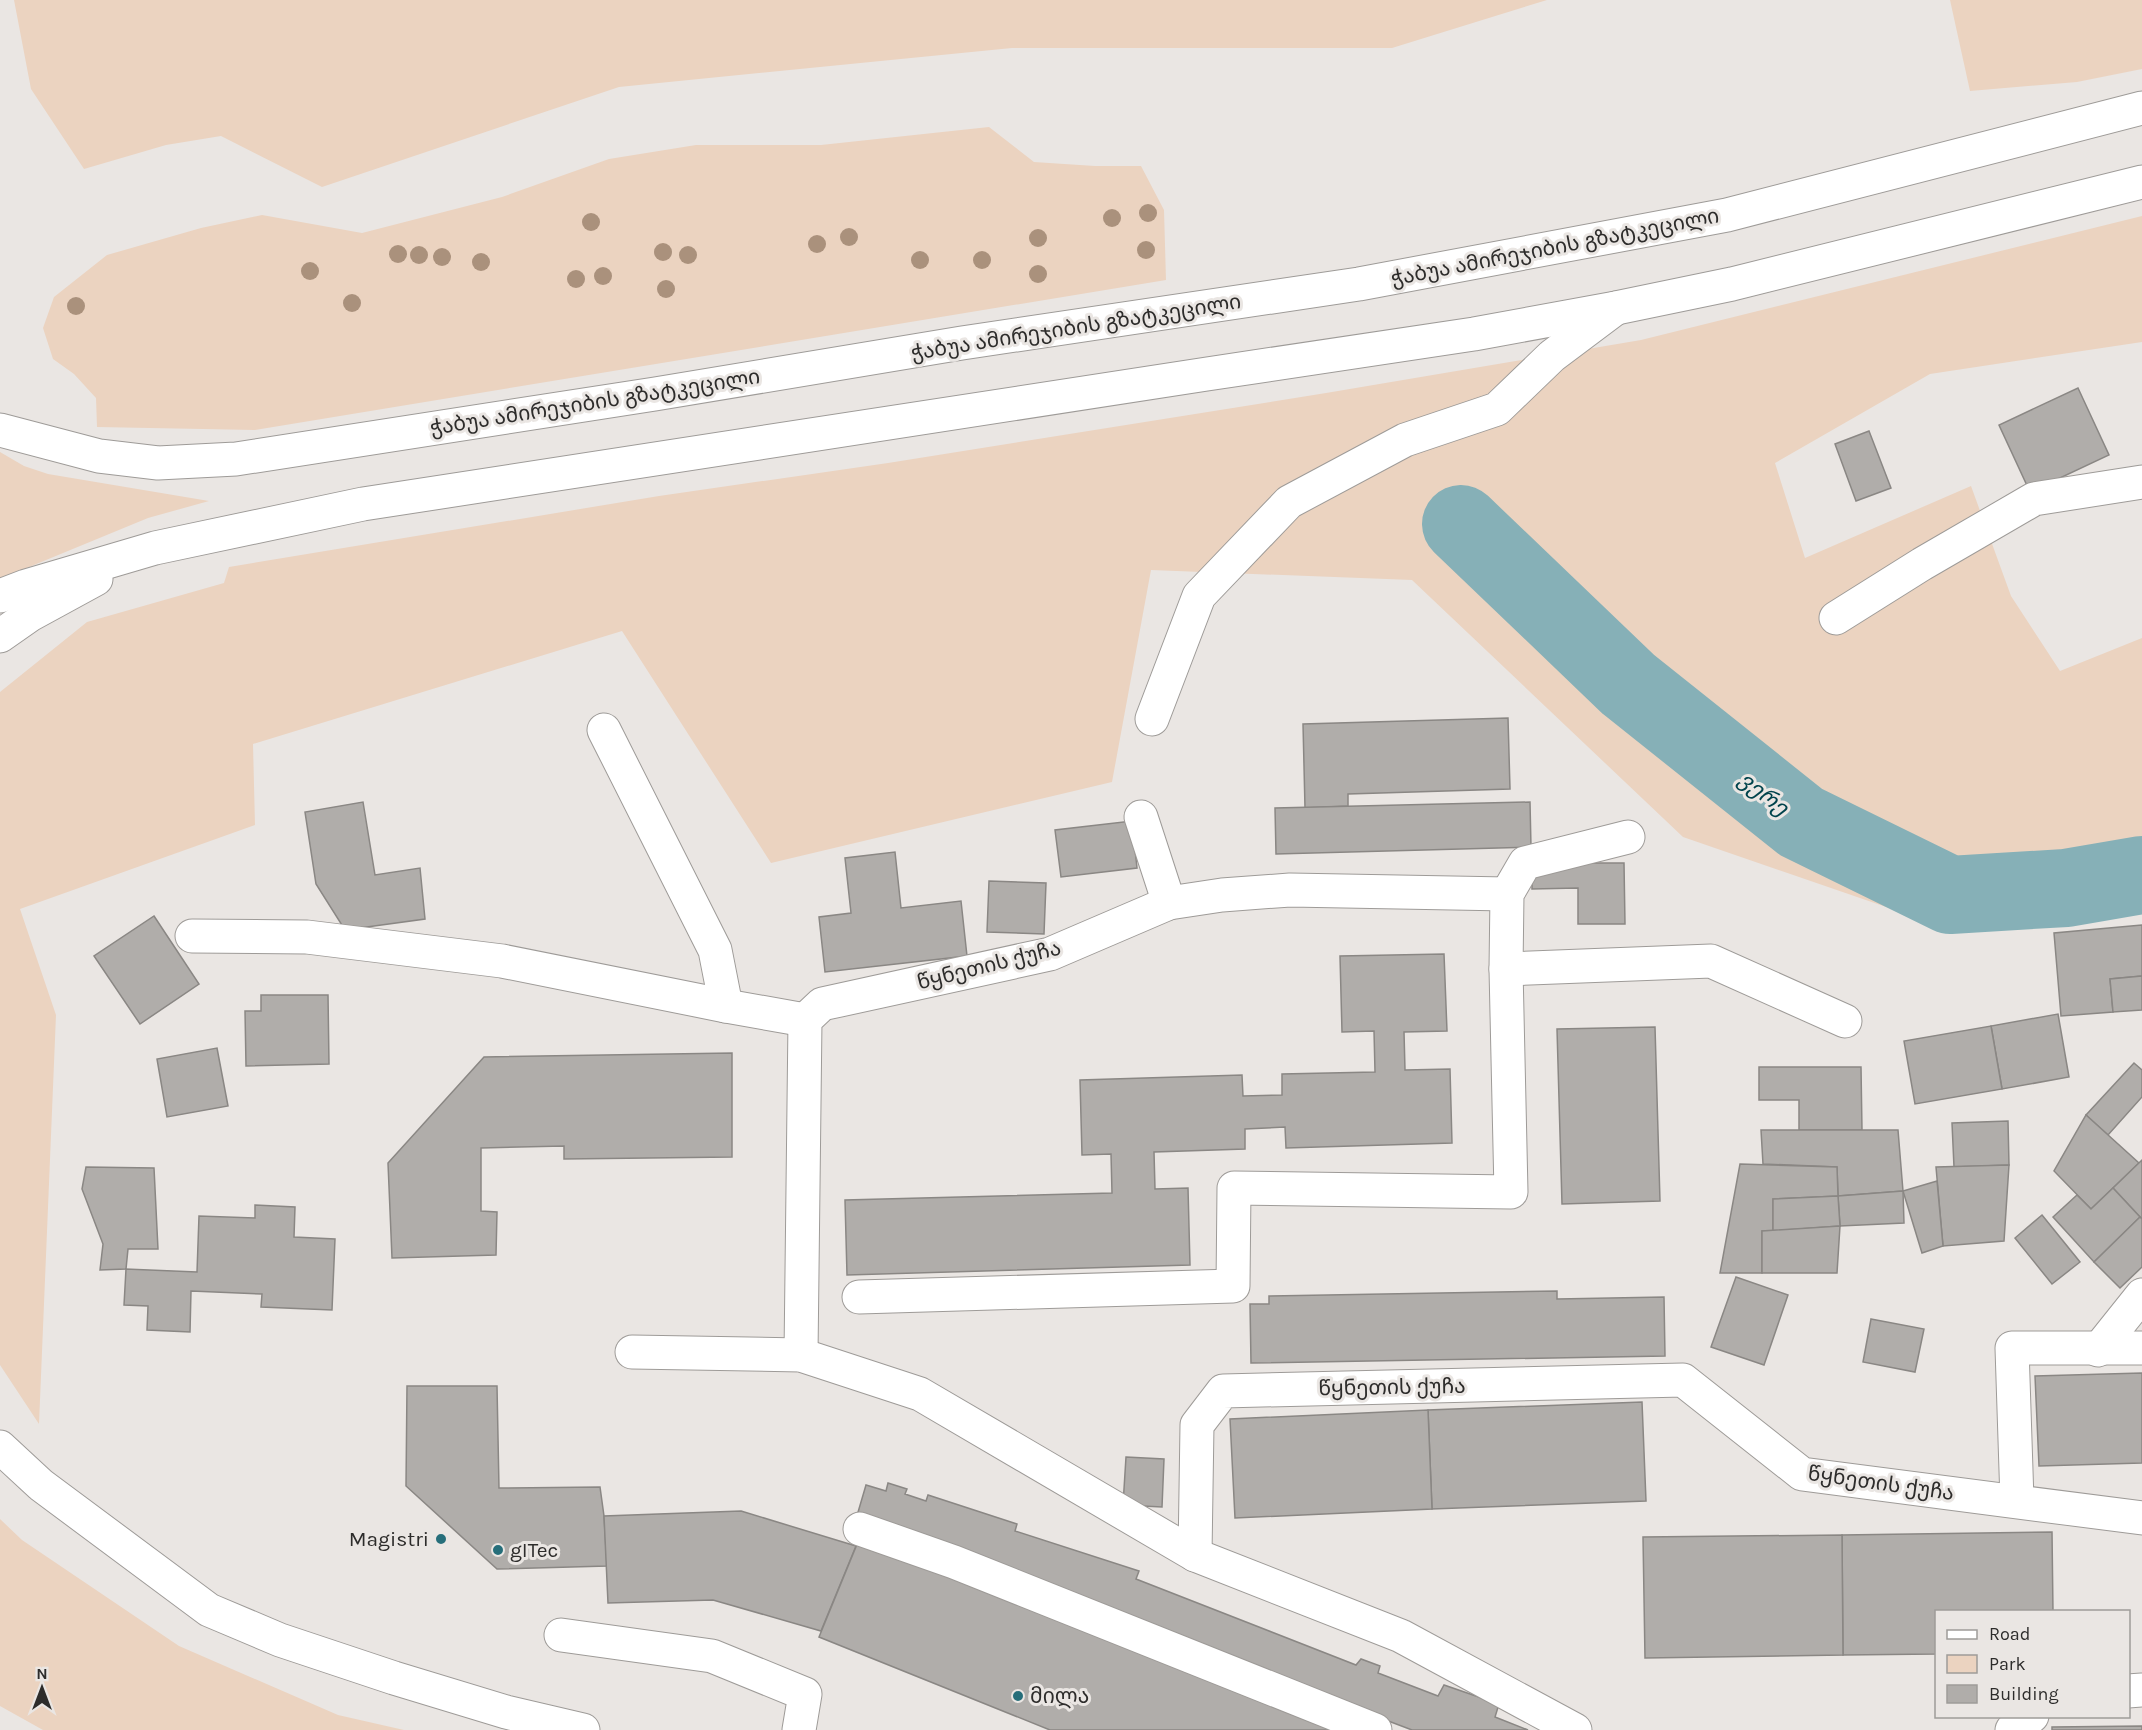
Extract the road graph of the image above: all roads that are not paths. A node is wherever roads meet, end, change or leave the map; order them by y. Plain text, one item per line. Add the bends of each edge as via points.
1 (2142, 108) edge
2 (2142, 182) edge
3 (1616, 308) junction
4 (0, 430) edge
5 (2142, 482) edge
6 (155, 548) junction
7 (0, 596) edge
8 (1836, 618) dead end
9 (0, 636) edge
10 (1152, 719) dead end
11 (604, 730) dead end
12 (1141, 817) dead end
13 (1628, 837) dead end
14 (1507, 894) junction
15 (1169, 903) junction
16 (192, 936) dead end
17 (1506, 969) junction
18 (726, 1006) junction
19 (805, 1020) junction
20 (1845, 1021) dead end
21 (2142, 1295) edge
22 (859, 1297) dead end
23 (2142, 1348) edge
24 (2098, 1350) junction
25 (632, 1352) dead end
26 (801, 1355) junction
27 (0, 1447) edge
28 (2017, 1501) junction
29 (2142, 1518) edge
30 (860, 1529) dead end
31 (1195, 1555) junction
32 (561, 1635) dead end
33 (2029, 1718) edge
34 (583, 1730) edge
35 (799, 1730) edge
36 (1375, 1730) edge
37 (1575, 1730) edge
38 (2012, 1730) edge

1 - 4 main road, ჭაბუა ამირეჯიბის გზატკეცილი via 1727,215 1359,284 236,459 158,463 99,456
2 - 3 main road via 1732,284
3 - 6 main road via 1474,334 374,502
3 - 10 main road via 1551,356 1497,409 1405,440 1289,502 1199,596
5 - 8 main road via 2034,499
6 - 7 main road
6 - 9 main road via 30,615
11 - 18 main road via 715,950
12 - 15 main road
13 - 14 main road via 1525,863
14 - 15 main road, წყნეთის ქუჩა via 1290,890
14 - 17 main road
15 - 19 main road, წყნეთის ქუჩა via 1050,954 822,1004
16 - 18 main road via 307,937 502,961
17 - 20 main road via 1711,961
17 - 22 main road via 1511,1192 1234,1188 1233,1286
18 - 19 main road
19 - 26 main road
21 - 24 main road
23 - 24 main road
24 - 28 main road via 2012,1348
25 - 26 main road
26 - 31 main road via 920,1395
27 - 34 main road via 41,1485 209,1610 280,1640 394,1678 506,1712
28 - 29 main road, წყნეთის ქუჩა
28 - 31 main road, წყნეთის ქუჩა via 1802,1474 1683,1380 1223,1391 1197,1425
30 - 36 main road via 954,1562
31 - 37 main road via 1401,1636
32 - 35 main road via 712,1656 805,1694
33 - 38 main road

